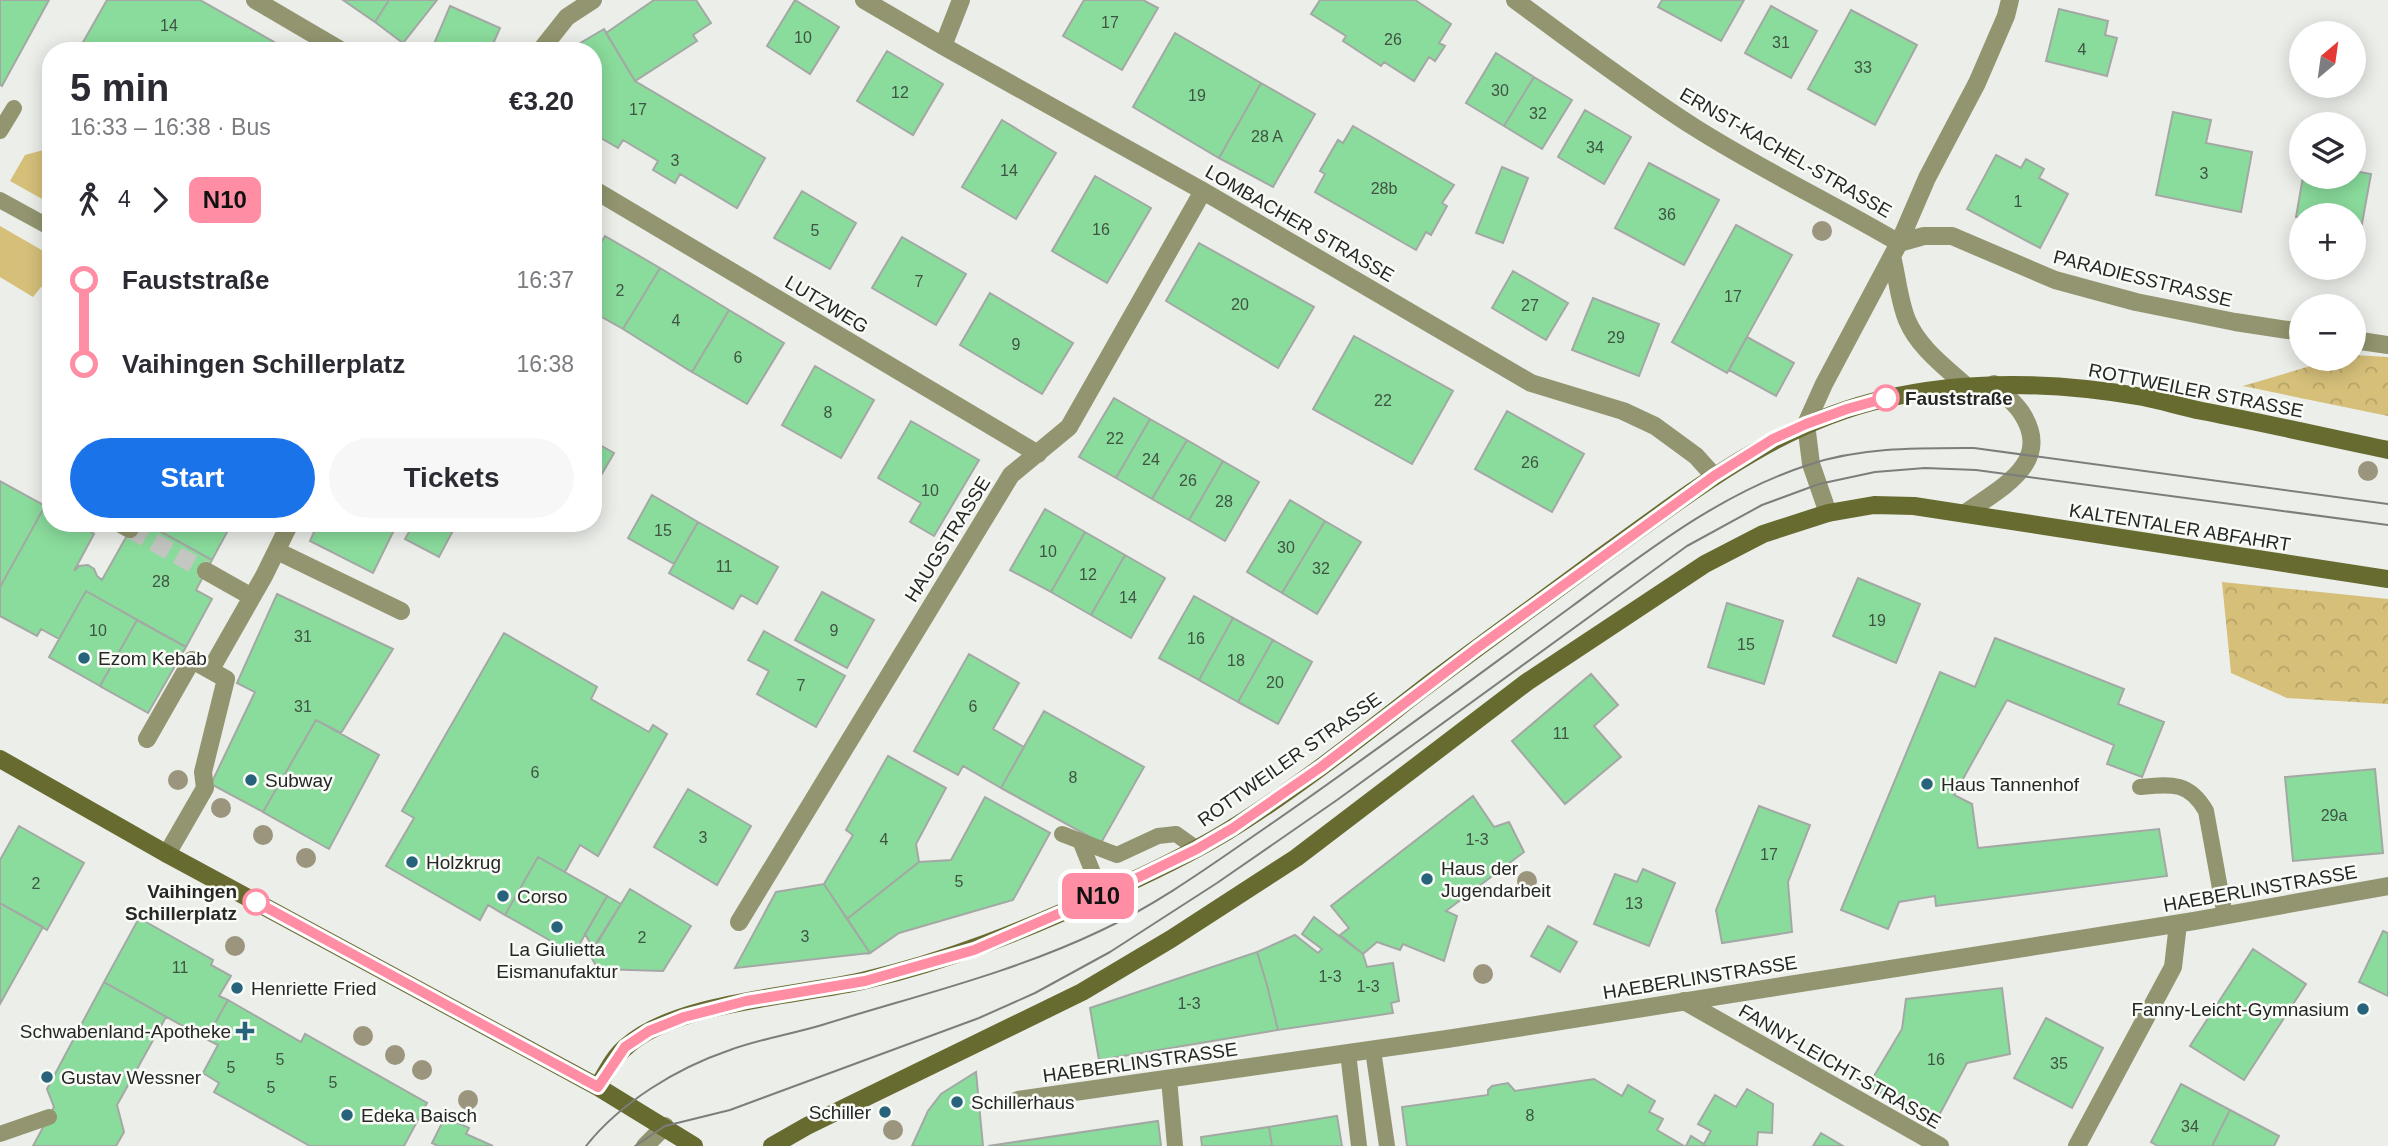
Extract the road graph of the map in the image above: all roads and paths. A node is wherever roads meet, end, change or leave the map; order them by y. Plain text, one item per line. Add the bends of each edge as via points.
1 (255, 0) edge
2 (593, 0) edge
3 (864, 0) edge
4 (961, 0) edge
5 (1516, 0) edge
6 (2010, 0) edge
7 (327, 42) edge
8 (547, 42) edge
9 (943, 46) junction
10 (14, 108) dead end
11 (0, 131) edge
12 (1203, 191) junction
13 (602, 194) edge
14 (0, 200) edge
15 (42, 223) edge
16 (1896, 249) junction
17 (2289, 330) edge
18 (2366, 342) edge
19 (2388, 345) edge
20 (1994, 384) junction
21 (1966, 386) junction
22 (1806, 424) junction
23 (2388, 450) edge
24 (1038, 454) junction
25 (1714, 476) junction
26 (1967, 512) junction
27 (1828, 513) junction
28 (286, 532) edge
29 (277, 551) junction
30 (205, 571) tunnel mouth
31 (2388, 579) edge
32 (252, 597) junction
33 (401, 611) dead end
34 (211, 669) junction
35 (147, 739) dead end
36 (0, 759) edge
37 (2140, 787) dead end
38 (1062, 834) dead end
39 (1081, 843) junction
40 (1197, 849) junction
41 (167, 854) junction
42 (2388, 886) edge
43 (1102, 895) junction
44 (2225, 916) junction
45 (739, 922) dead end
46 (2178, 924) junction
47 (1684, 1001) junction
48 (1373, 1050) junction
49 (1348, 1053) junction
50 (1169, 1079) junction
51 (598, 1087) junction
52 (1018, 1100) dead end
53 (49, 1117) dead end
54 (665, 1126) junction
55 (0, 1134) edge
56 (645, 1146) edge
57 (694, 1146) edge
58 (772, 1146) edge
59 (1175, 1146) edge
60 (1359, 1146) edge
61 (1387, 1146) edge
62 (1940, 1146) edge
63 (2077, 1146) edge

1 - 7 street
2 - 8 street via 567,17
3 - 9 street, LOMBACHER STRASSE
4 - 9 street
5 - 16 street, ERNST-KACHEL-STRASSE via 1693,126 1841,208
6 - 16 street via 1976,83
9 - 12 street, LOMBACHER STRASSE
10 - 11 lane
12 - 24 street, HAUGSTRASSE via 1069,427
12 - 25 street, LOMBACHER STRASSE via 1531,383 1623,411 1655,426 1696,456
13 - 24 street, LUTZWEG
14 - 15 lane
16 - 17 street, PARADIESSTRASSE via 1924,236 1952,236 2054,280 2137,302
16 - 21 street via 1907,320 1918,338
16 - 22 street
18 - 19 street
20 - 21 main road, ROTTWEILER STRASSE
20 - 23 main road, ROTTWEILER STRASSE via 2069,387 2146,398
20 - 26 street via 2020,411 2032,435 2031,455 2019,475
21 - 22 main road, ROTTWEILER STRASSE via 1886,398
22 - 25 main road, ROTTWEILER STRASSE
22 - 27 street via 1811,464
24 - 45 street, HAUGSTRASSE via 1012,475
25 - 40 main road, ROTTWEILER STRASSE via 1321,767
26 - 27 main road via 1874,505
26 - 31 main road, KALTENTALER ABFAHRT
27 - 58 main road via 1763,534 1705,564 1527,682 1296,858 1171,939 1082,992
28 - 29 street
29 - 32 street
29 - 33 street
30 - 32 street
32 - 34 street
34 - 35 street via 192,660
34 - 41 street via 226,679 203,772 205,788
36 - 41 main road
37 - 44 lane via 2171,783 2198,797 2206,811
38 - 39 lane
39 - 40 lane via 1116,855 1158,836 1176,834
39 - 43 lane
40 - 43 main road, ROTTWEILER STRASSE
41 - 51 main road
42 - 44 street, HAEBERLINSTRASSE
43 - 51 main road, ROTTWEILER STRASSE via 974,950 865,981 746,1001 684,1017 625,1047
44 - 46 street, HAEBERLINSTRASSE
46 - 47 street, HAEBERLINSTRASSE
46 - 63 street via 2173,967
47 - 48 street, HAEBERLINSTRASSE
47 - 62 street, FANNY-LEICHT-STRASSE
48 - 49 street, HAEBERLINSTRASSE
48 - 61 lane
49 - 50 street, HAEBERLINSTRASSE
49 - 60 lane
50 - 52 street, HAEBERLINSTRASSE
50 - 59 lane
51 - 54 main road
53 - 55 lane
54 - 56 street
54 - 57 main road

